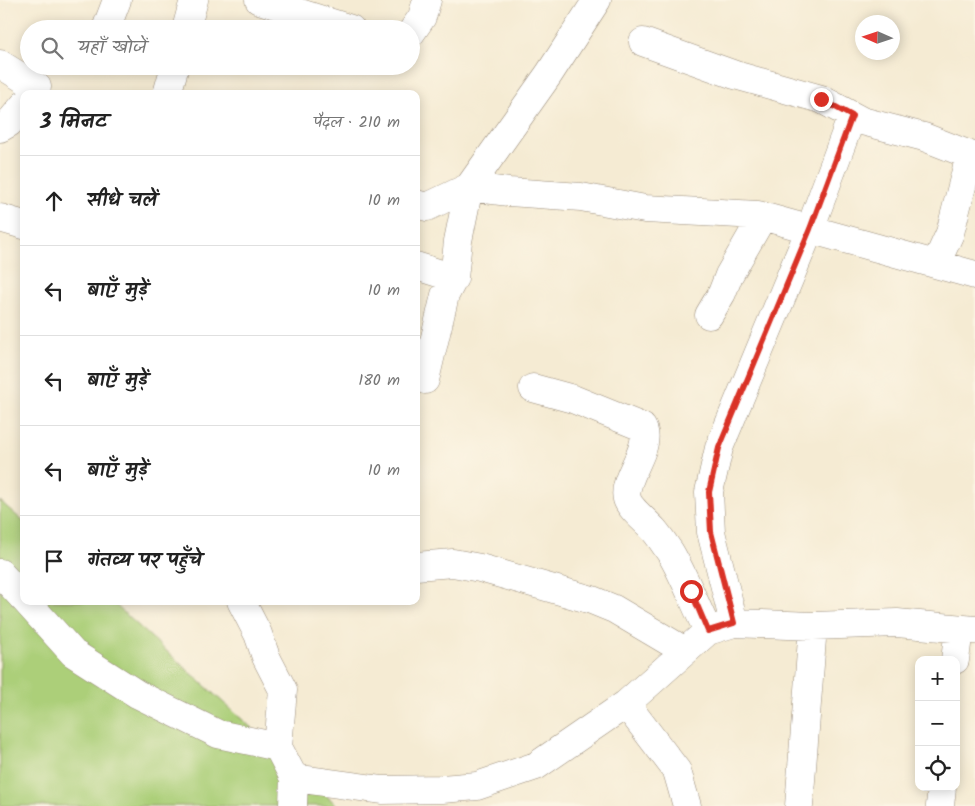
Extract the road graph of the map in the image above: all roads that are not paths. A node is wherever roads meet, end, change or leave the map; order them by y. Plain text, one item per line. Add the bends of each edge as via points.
1 (117, 0) edge
2 (194, 0) edge
3 (260, 0) edge
4 (427, 0) edge
5 (597, 0) edge
6 (109, 20) edge
7 (188, 20) edge
8 (323, 20) edge
9 (420, 20) edge
10 (643, 42) dead end
11 (0, 64) edge
12 (172, 75) edge
13 (31, 90) edge
14 (168, 90) edge
15 (20, 112) edge
16 (852, 116) junction
17 (0, 128) edge
18 (972, 156) edge
19 (468, 187) junction
20 (420, 205) edge
21 (763, 216) junction
22 (0, 218) edge
23 (20, 224) edge
24 (810, 229) junction
25 (936, 264) junction
26 (420, 267) edge
27 (975, 275) edge
28 (454, 278) junction
29 (709, 315) dead end
30 (425, 380) dead end
31 (533, 388) dead end
32 (420, 566) edge
33 (0, 573) edge
34 (20, 595) edge
35 (30, 605) edge
36 (242, 605) edge
37 (734, 623) junction
38 (813, 626) junction
39 (967, 629) edge
40 (708, 631) junction
41 (685, 651) junction
42 (957, 656) edge
43 (626, 704) junction
44 (278, 747) junction
45 (294, 778) junction
46 (942, 791) edge
47 (293, 806) edge
48 (687, 806) edge
49 (799, 806) edge
50 (940, 806) edge

1 - 6 street
2 - 7 street
3 - 8 street
4 - 9 street
5 - 19 street via 549,74
10 - 16 street via 735,75 821,99
11 - 13 street
12 - 14 street
15 - 17 street
16 - 18 street via 924,137
16 - 24 street
18 - 25 street via 950,233
19 - 20 street via 427,207
19 - 21 street via 581,197 646,209
19 - 28 street
21 - 24 street
21 - 29 street
22 - 23 street
24 - 25 street
24 - 37 street via 719,448 709,492 711,532
25 - 27 street
26 - 28 street
28 - 30 street via 445,295
31 - 40 street via 573,399 642,426 644,442 626,496 670,553
32 - 41 street via 453,563 480,568 592,600 614,609
33 - 34 street
35 - 44 street via 73,653 137,694 218,734
36 - 44 street via 283,690
37 - 38 street
37 - 40 street
38 - 39 street via 897,624
38 - 49 street
39 - 42 street
40 - 41 street
41 - 43 street
43 - 45 street via 536,766 477,786 382,790
43 - 48 street via 678,771
44 - 45 street
45 - 47 street
46 - 50 street

